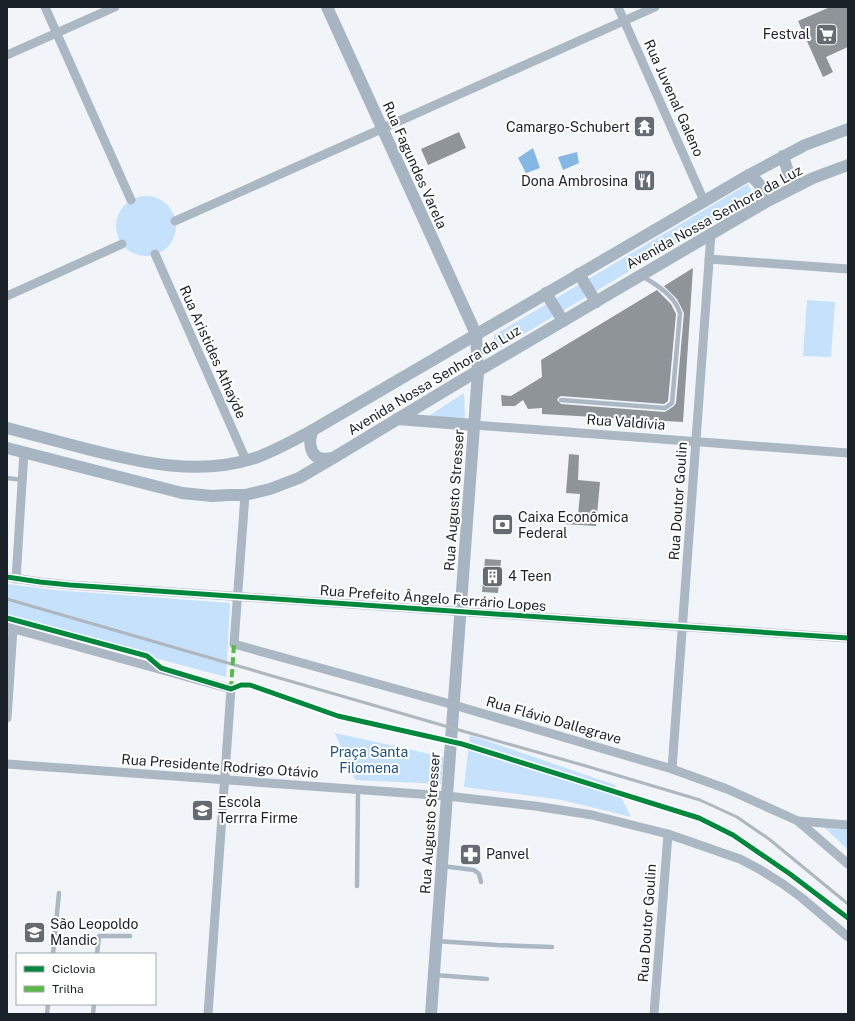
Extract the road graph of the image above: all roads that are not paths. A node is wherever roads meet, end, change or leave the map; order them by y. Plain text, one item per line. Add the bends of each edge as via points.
1 (46, 7) edge
2 (115, 7) edge
3 (327, 7) edge
4 (618, 7) edge
5 (655, 7) edge
6 (624, 21) junction
7 (58, 33) junction
8 (7, 55) edge
9 (382, 128) junction
10 (848, 129) edge
11 (783, 156) junction
12 (848, 165) edge
13 (749, 175) junction
14 (798, 185) junction
15 (131, 200) dead end
16 (704, 201) junction
17 (764, 203) junction
18 (175, 221) dead end
19 (711, 234) junction
20 (122, 244) dead end
21 (155, 254) dead end
22 (709, 259) junction
23 (848, 269) edge
24 (579, 274) junction
25 (641, 275) junction
26 (546, 293) junction
27 (7, 296) edge
28 (596, 302) junction
29 (563, 321) junction
30 (476, 334) junction
31 (478, 372) junction
32 (561, 400) dead end
33 (397, 419) junction
34 (474, 425) junction
35 (7, 428) edge
36 (313, 430) junction
37 (696, 442) junction
38 (7, 448) edge
39 (24, 452) junction
40 (848, 453) edge
41 (333, 458) junction
42 (246, 460) junction
43 (7, 478) edge
44 (22, 480) junction
45 (244, 494) junction
46 (12, 578) edge
47 (237, 597) junction
48 (460, 612) junction
49 (683, 627) junction
50 (10, 628) edge
51 (848, 638) edge
52 (454, 705) junction
53 (7, 718) edge
54 (7, 764) edge
55 (672, 769) junction
56 (224, 780) junction
57 (358, 790) junction
58 (447, 796) junction
59 (798, 821) junction
60 (848, 825) edge
61 (668, 834) junction
62 (848, 864) edge
63 (442, 866) junction
64 (480, 882) dead end
65 (357, 886) dead end
66 (59, 893) dead end
67 (130, 936) dead end
68 (848, 936) edge
69 (436, 941) junction
70 (552, 946) dead end
71 (53, 953) edge
72 (97, 953) edge
73 (434, 974) junction
74 (488, 979) dead end
75 (208, 1014) edge
76 (431, 1014) edge
77 (654, 1014) edge

1 - 7 street
2 - 7 street
3 - 9 main road, Rua Fagundes Varela
4 - 6 street, Rua Juvenal Galeno
5 - 6 street
6 - 9 street
6 - 16 street, Rua Juvenal Galeno
7 - 8 street
7 - 15 street
9 - 18 street
9 - 30 main road, Rua Fagundes Varela
10 - 11 main road, Avenida Nossa Senhora da Luz
11 - 13 main road, Avenida Nossa Senhora da Luz
11 - 14 main road via 789,175
12 - 14 main road, Avenida Nossa Senhora da Luz
13 - 16 main road, Avenida Nossa Senhora da Luz
13 - 17 main road via 758,181
14 - 17 main road, Avenida Nossa Senhora da Luz
16 - 24 main road, Avenida Nossa Senhora da Luz
17 - 19 main road, Avenida Nossa Senhora da Luz
19 - 22 street, Rua Doutor Goulin
19 - 25 main road, Avenida Nossa Senhora da Luz
20 - 27 street
21 - 42 street, Rua Aristides Athaýde
22 - 23 street
22 - 37 street, Rua Doutor Goulin
24 - 26 main road, Avenida Nossa Senhora da Luz
24 - 28 main road
25 - 28 main road, Avenida Nossa Senhora da Luz
25 - 32 lane via 673,299 680,313 672,403 665,408
26 - 29 main road
26 - 30 main road, Avenida Nossa Senhora da Luz
28 - 29 main road, Avenida Nossa Senhora da Luz
29 - 31 main road, Avenida Nossa Senhora da Luz
30 - 31 main road, Rua Augusto Stresser
30 - 36 main road, Avenida Nossa Senhora da Luz
31 - 33 main road, Avenida Nossa Senhora da Luz
31 - 34 main road, Rua Augusto Stresser
33 - 34 main road
33 - 41 main road, Avenida Nossa Senhora da Luz
34 - 37 street, Rua Valdívia
34 - 48 main road, Rua Augusto Stresser
35 - 42 main road, Avenida Nossa Senhora da Luz via 150,464 209,467
36 - 41 main road via 310,438 313,452 323,459
36 - 42 main road, Avenida Nossa Senhora da Luz via 272,451
37 - 40 street, Rua Valdívia
37 - 49 street, Rua Doutor Goulin
38 - 39 main road, Avenida Nossa Senhora da Luz
39 - 44 street
39 - 45 main road, Avenida Nossa Senhora da Luz via 182,493 212,496
41 - 45 main road, Avenida Nossa Senhora da Luz via 285,484
43 - 44 lane
44 - 46 street
45 - 47 street
46 - 47 street, Rua Prefeito Ângelo Ferrário Lopes via 70,585
47 - 48 street, Rua Prefeito Ângelo Ferrário Lopes
47 - 52 street, Rua Flávio Dallegrave via 234,644
48 - 49 street, Rua Prefeito Ângelo Ferrário Lopes
48 - 52 main road, Rua Augusto Stresser
49 - 51 street, Rua Prefeito Ângelo Ferrário Lopes
49 - 55 street, Rua Doutor Goulin
50 - 53 street
50 - 56 street via 231,689
52 - 55 street, Rua Flávio Dallegrave
52 - 58 main road, Rua Augusto Stresser
54 - 56 street, Rua Presidente Rodrigo Otávio
55 - 59 street, Rua Flávio Dallegrave via 727,789
56 - 57 street, Rua Presidente Rodrigo Otávio
56 - 75 street
57 - 58 street, Rua Presidente Rodrigo Otávio
57 - 65 lane
58 - 61 street, Rua Presidente Rodrigo Otávio via 563,810
58 - 63 main road, Rua Augusto Stresser
59 - 60 street
59 - 62 street, Rua Flávio Dallegrave
61 - 68 street, Rua Presidente Rodrigo Otávio via 712,848 759,869 802,898
61 - 77 street, Rua Doutor Goulin
63 - 64 lane via 474,870 479,874
63 - 69 main road, Rua Augusto Stresser
66 - 71 lane
67 - 72 lane via 99,936
69 - 70 lane
69 - 73 main road, Rua Augusto Stresser
73 - 74 lane
73 - 76 main road, Rua Augusto Stresser

